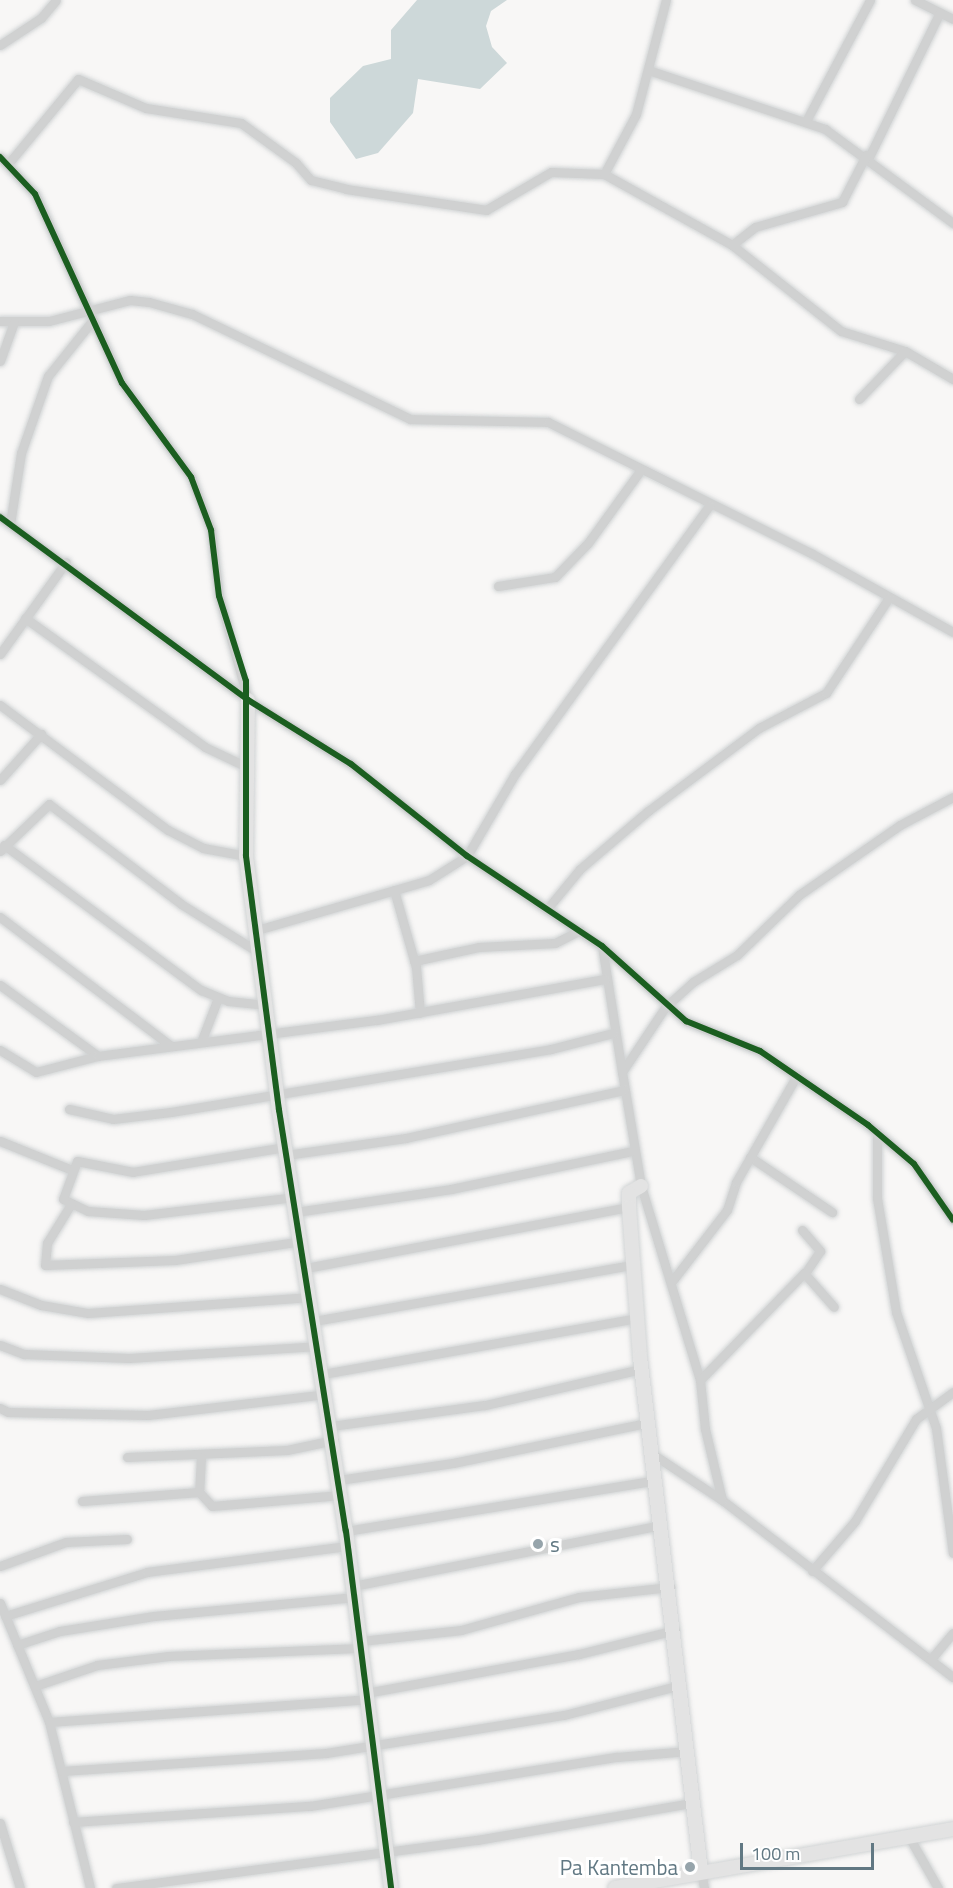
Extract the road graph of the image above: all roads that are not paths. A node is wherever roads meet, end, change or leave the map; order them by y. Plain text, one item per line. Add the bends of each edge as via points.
1 (56, 0) edge
2 (666, 0) edge
3 (870, 0) edge
4 (915, 0) edge
5 (940, 12) junction
6 (953, 19) edge
7 (0, 45) edge
8 (648, 70) junction
9 (806, 121) junction
10 (868, 156) junction
11 (0, 157) edge
12 (8, 164) junction
13 (604, 174) junction
14 (953, 223) edge
15 (732, 245) junction
16 (88, 310) junction
17 (0, 321) edge
18 (92, 321) junction
19 (14, 322) junction
20 (905, 351) junction
21 (0, 361) edge
22 (953, 379) edge
23 (859, 399) dead end
24 (640, 471) junction
25 (709, 506) junction
26 (0, 517) edge
27 (10, 524) junction
28 (66, 562) junction
29 (498, 586) dead end
30 (888, 599) junction
31 (25, 618) junction
32 (953, 632) edge
33 (0, 654) edge
34 (248, 700) junction
35 (0, 705) edge
36 (40, 734) junction
37 (245, 766) junction
38 (3, 768) edge
39 (0, 780) edge
40 (953, 797) edge
41 (2, 848) edge
42 (246, 856) junction
43 (467, 856) junction
44 (394, 890) junction
45 (547, 909) junction
46 (0, 917) edge
47 (257, 930) junction
48 (580, 930) junction
49 (602, 946) junction
50 (258, 952) junction
51 (414, 961) junction
52 (604, 979) junction
53 (0, 985) edge
54 (218, 998) junction
55 (265, 1005) junction
56 (666, 1006) junction
57 (420, 1013) junction
58 (268, 1033) junction
59 (613, 1033) junction
60 (201, 1042) junction
61 (171, 1046) junction
62 (0, 1050) edge
63 (98, 1056) junction
64 (622, 1072) junction
65 (797, 1076) junction
66 (624, 1090) junction
67 (278, 1095) junction
68 (69, 1110) dead end
69 (877, 1132) junction
70 (0, 1141) edge
71 (633, 1150) junction
72 (286, 1151) junction
73 (750, 1157) junction
74 (72, 1170) junction
75 (641, 1186) junction
76 (294, 1197) junction
77 (70, 1204) junction
78 (629, 1207) junction
79 (296, 1212) junction
80 (832, 1212) dead end
81 (953, 1220) edge
82 (802, 1230) dead end
83 (302, 1241) junction
84 (632, 1265) junction
85 (306, 1268) junction
86 (806, 1272) junction
87 (673, 1281) junction
88 (0, 1289) edge
89 (310, 1297) junction
90 (834, 1307) dead end
91 (638, 1318) junction
92 (314, 1321) junction
93 (0, 1345) edge
94 (318, 1346) junction
95 (641, 1370) junction
96 (324, 1374) junction
97 (700, 1380) junction
98 (953, 1392) edge
99 (326, 1394) junction
100 (930, 1407) junction
101 (0, 1408) edge
102 (647, 1423) junction
103 (332, 1433) junction
104 (651, 1454) junction
105 (127, 1457) dead end
106 (201, 1457) junction
107 (339, 1480) junction
108 (656, 1480) junction
109 (199, 1492) junction
110 (341, 1496) junction
111 (722, 1500) junction
112 (82, 1501) dead end
113 (662, 1525) junction
114 (346, 1531) junction
115 (128, 1539) dead end
116 (348, 1546) junction
117 (953, 1553) edge
118 (0, 1566) edge
119 (812, 1571) junction
120 (670, 1587) junction
121 (354, 1591) junction
122 (0, 1603) edge
123 (5, 1616) junction
124 (675, 1630) junction
125 (953, 1633) edge
126 (17, 1645) junction
127 (362, 1645) junction
128 (931, 1659) junction
129 (953, 1677) edge
130 (681, 1685) junction
131 (35, 1686) junction
132 (366, 1696) junction
133 (49, 1722) junction
134 (372, 1746) junction
135 (687, 1751) junction
136 (62, 1770) junction
137 (379, 1798) junction
138 (692, 1803) junction
139 (73, 1822) junction
140 (0, 1823) edge
141 (953, 1829) edge
142 (909, 1837) junction
143 (386, 1852) junction
144 (701, 1872) junction
145 (20, 1888) edge
146 (90, 1888) edge
147 (116, 1888) edge
148 (391, 1888) edge
149 (615, 1888) edge
150 (704, 1888) edge
151 (938, 1888) edge

1 - 7 street via 41,18
2 - 8 street
3 - 9 street
4 - 5 street
5 - 6 street
5 - 10 street
8 - 9 street
8 - 13 street via 627,134
9 - 10 street
10 - 14 street
10 - 15 street via 842,202 755,227
11 - 12 street
12 - 13 street via 78,79 146,108 241,123 296,163 311,180 338,188 486,210 551,172
12 - 16 street via 35,194
13 - 15 street
15 - 20 street via 841,331
16 - 18 street
16 - 19 street via 49,321
16 - 24 street via 130,300 168,307 393,414 410,419 548,422 581,434
17 - 19 street
18 - 27 street via 48,376 21,453
18 - 34 street via 122,383 180,459 199,495
19 - 21 street
20 - 22 street
20 - 23 street
24 - 25 street
24 - 29 street via 588,543 555,577
25 - 30 street via 811,553
25 - 43 street via 515,774
26 - 27 street
27 - 28 street
28 - 31 street
28 - 34 street
30 - 32 street
30 - 45 street via 826,693 759,728 682,784 580,869
31 - 33 street
31 - 37 street via 205,747
34 - 37 street
34 - 43 street via 351,764
35 - 36 street
36 - 38 street
36 - 42 street via 168,830 203,848
37 - 42 street
38 - 39 street
40 - 56 street via 907,820 799,895 737,955
41 - 50 street via 50,804 181,904
41 - 54 street
42 - 47 street
43 - 44 street via 442,873
43 - 45 street
44 - 47 street
44 - 51 street
45 - 48 street
46 - 61 street
47 - 50 street
48 - 49 street
48 - 51 street via 555,943 479,947
49 - 52 street
49 - 56 street
50 - 55 street
51 - 57 street
52 - 57 street
52 - 59 street
53 - 63 street
54 - 55 street
54 - 60 street
55 - 58 street
56 - 64 street
56 - 65 street via 705,1032 760,1051
57 - 58 street
58 - 60 street
58 - 67 street
59 - 64 street
59 - 67 street via 550,1049
60 - 61 street
61 - 63 street
62 - 63 street via 36,1072
64 - 66 street
65 - 69 street
65 - 73 street
66 - 71 street
66 - 72 street via 406,1138
67 - 68 street via 121,1118
67 - 72 street
69 - 81 street via 914,1164
69 - 100 street via 877,1198 896,1312
70 - 74 street
71 - 75 street
71 - 79 street via 451,1189
72 - 74 street via 133,1172 77,1161
72 - 76 street
73 - 80 street
73 - 87 street via 727,1210
74 - 77 street via 63,1199
75 - 78 street via 629,1193
75 - 87 street
76 - 77 street via 144,1215 95,1212
76 - 79 street
77 - 83 street via 47,1242 45,1265 165,1261
78 - 84 street
78 - 85 street
79 - 83 street
82 - 86 street via 820,1251
83 - 85 street
84 - 91 street
84 - 92 street
85 - 89 street
86 - 90 street
86 - 97 street
87 - 97 street
88 - 89 street via 41,1305 88,1313
89 - 92 street
91 - 95 street
91 - 96 street
92 - 94 street
93 - 94 street via 24,1354 129,1358
94 - 96 street
95 - 102 street
95 - 103 street via 485,1405
96 - 99 street
97 - 111 street via 705,1429
98 - 100 street
99 - 101 street via 148,1415 8,1412
99 - 103 street
100 - 117 street via 942,1458
100 - 119 street via 916,1419 855,1521
102 - 104 street
102 - 107 street via 453,1463
103 - 106 street
103 - 107 street
104 - 108 street
104 - 111 street
105 - 106 street
106 - 109 street
107 - 110 street
108 - 113 street
108 - 114 street
109 - 110 street via 215,1507
109 - 112 street
110 - 114 street
111 - 119 street
113 - 120 street
113 - 121 street
114 - 116 street
115 - 118 street via 66,1542
116 - 121 street
116 - 123 street via 147,1572
119 - 128 street
120 - 124 street
120 - 127 street via 579,1598 461,1629
121 - 126 street via 60,1631
121 - 127 street
122 - 123 street
123 - 126 street
124 - 130 street
124 - 132 street
125 - 128 street
126 - 131 street
127 - 131 street via 144,1659 82,1668
127 - 132 street
128 - 129 street
130 - 134 street via 564,1715
130 - 135 street
131 - 133 street
132 - 133 street
132 - 134 street
133 - 136 street
134 - 136 street via 261,1761
134 - 137 street
135 - 137 street via 616,1757
135 - 138 street
136 - 139 street
137 - 139 street
137 - 143 street
138 - 143 street
138 - 144 street
139 - 146 street
140 - 145 street
141 - 142 street
142 - 144 street
142 - 151 street
143 - 147 street
143 - 148 street
144 - 149 street
144 - 150 street

